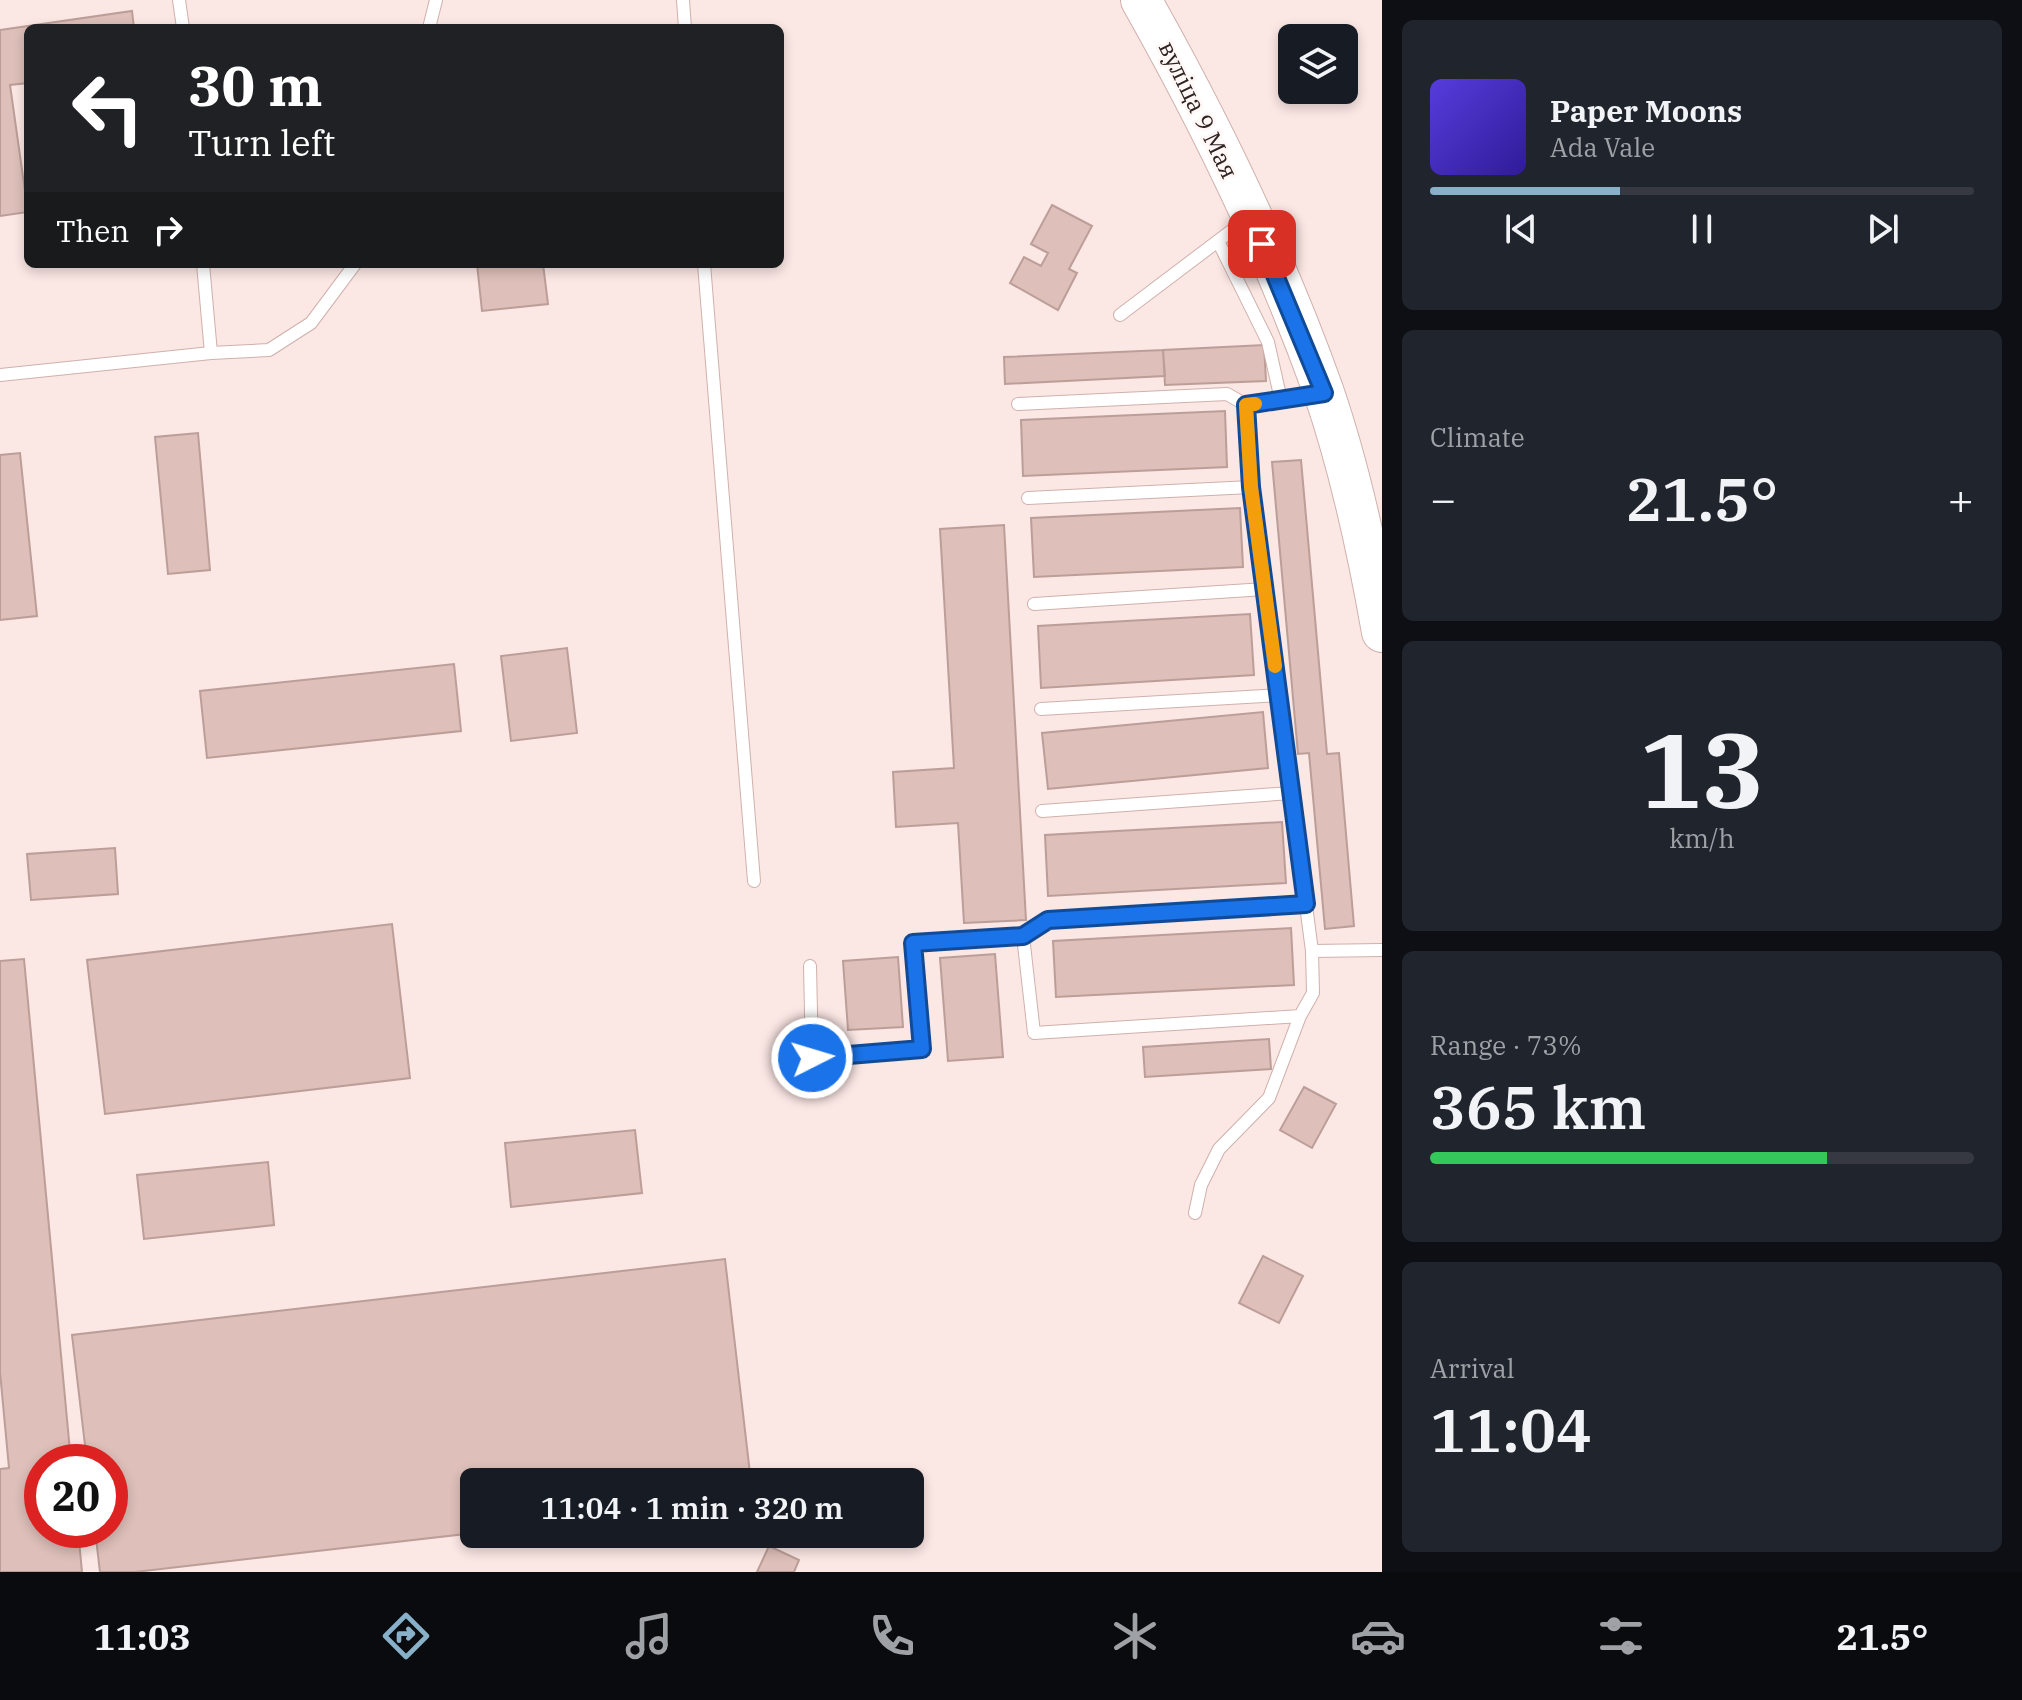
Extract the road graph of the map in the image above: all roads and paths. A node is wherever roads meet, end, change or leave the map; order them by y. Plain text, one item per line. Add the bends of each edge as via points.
1 (179, 0) edge
2 (436, 0) edge
3 (683, 0) edge
4 (1141, 0) edge
5 (182, 24) edge
6 (430, 24) edge
7 (685, 24) edge
8 (1250, 217) junction
9 (1218, 241) junction
10 (203, 268) edge
11 (352, 268) edge
12 (704, 268) edge
13 (1120, 315) dead end
14 (211, 353) junction
15 (0, 375) edge
16 (1324, 393) junction
17 (1281, 400) junction
18 (1018, 404) dead end
19 (1246, 405) junction
20 (1251, 487) junction
21 (1028, 498) dead end
22 (1265, 589) junction
23 (1034, 604) dead end
24 (1382, 632) edge
25 (1279, 695) junction
26 (1041, 709) dead end
27 (1291, 793) junction
28 (1042, 811) dead end
29 (754, 881) dead end
30 (1306, 904) junction
31 (1023, 936) junction
32 (1382, 950) edge
33 (1312, 951) junction
34 (810, 966) dead end
35 (1300, 1016) junction
36 (1195, 1213) dead end

1 - 5 lane
2 - 6 lane
3 - 7 lane
4 - 8 main road, вуліца 9 Мая via 1188,83
8 - 9 lane
8 - 16 main road, вуліца 9 Мая
9 - 13 lane
9 - 17 lane via 1268,342
10 - 14 lane
11 - 14 lane via 311,323 269,350
12 - 29 lane
14 - 15 lane
16 - 17 lane
16 - 24 main road, вуліца 9 Мая via 1370,564
17 - 19 lane
18 - 19 lane via 1227,394
19 - 20 lane
20 - 21 lane
20 - 22 lane
22 - 23 lane
22 - 25 lane
25 - 26 lane
25 - 27 lane
27 - 28 lane
27 - 30 lane
30 - 31 lane via 1048,920
30 - 33 lane
31 - 34 lane via 913,943 922,1049 812,1058
31 - 35 lane via 1034,1033
32 - 33 lane
33 - 35 lane via 1313,993
35 - 36 lane via 1269,1098 1219,1149 1201,1185

